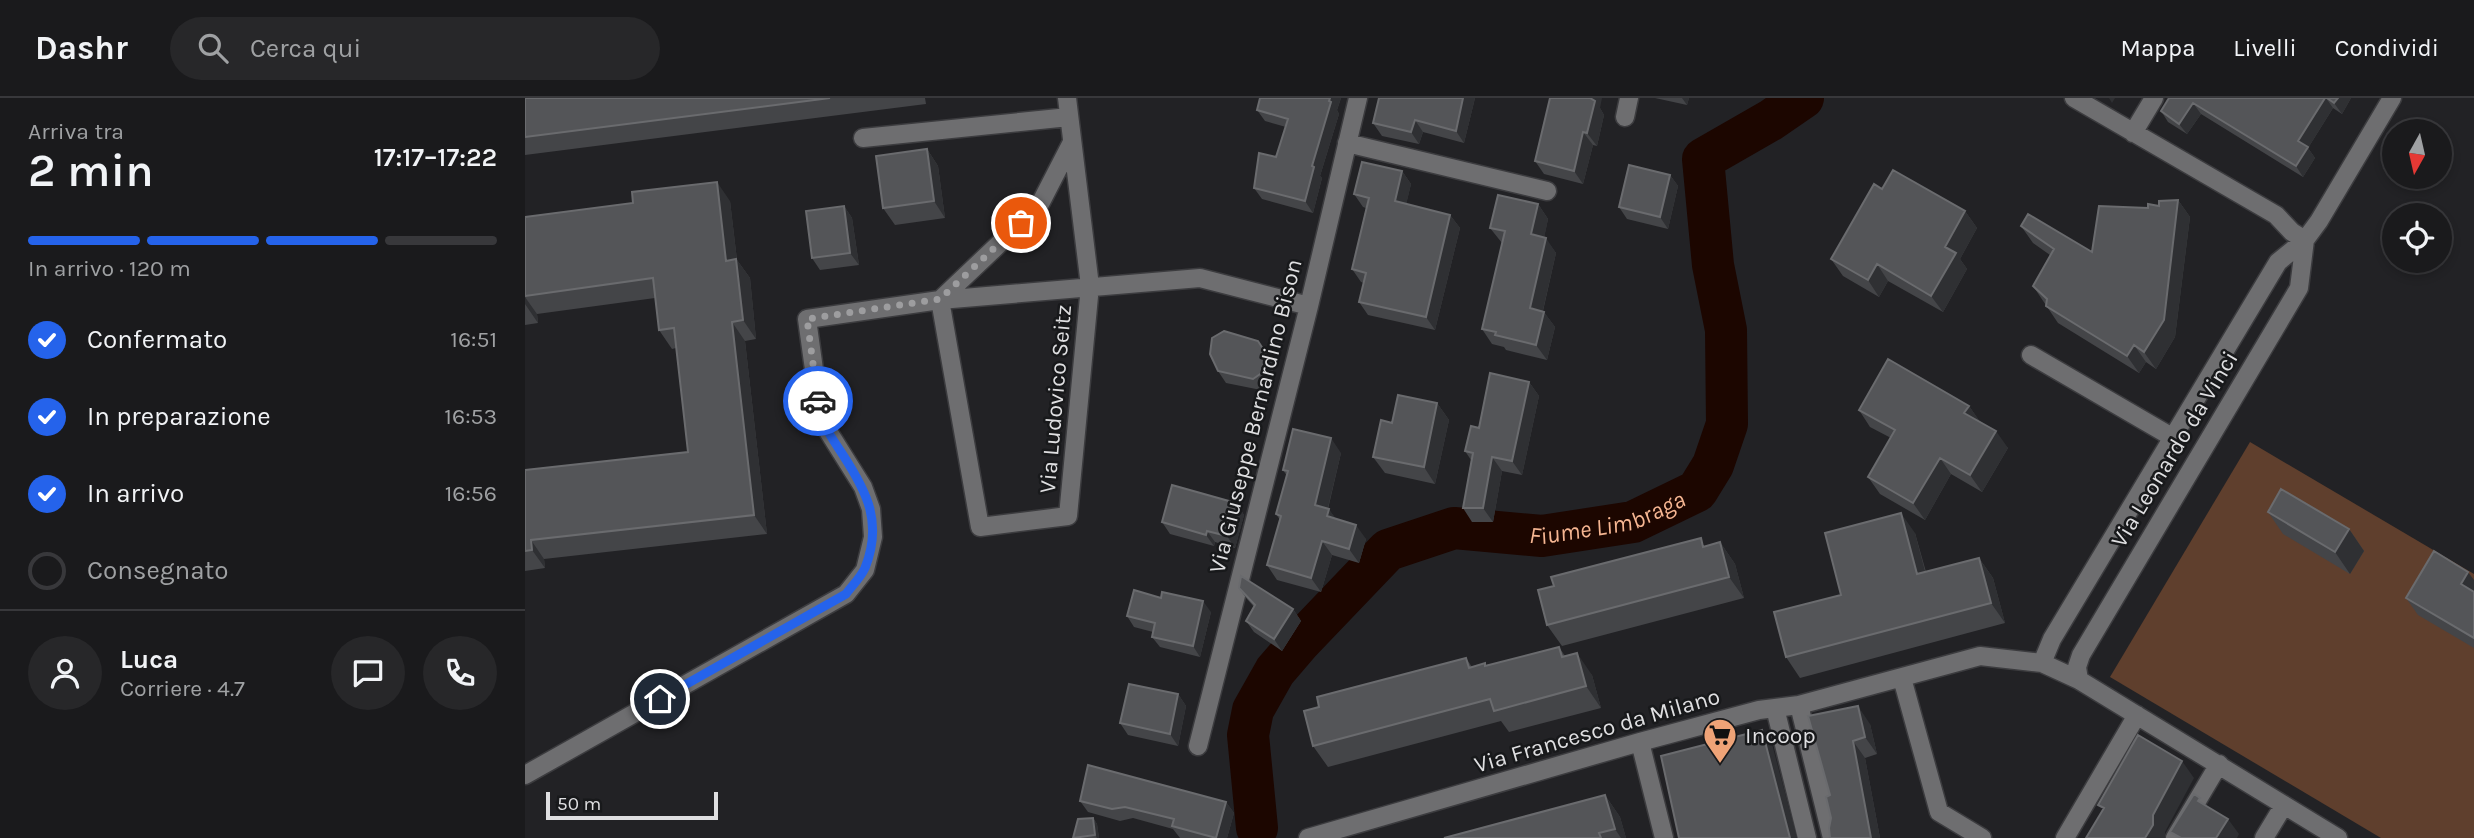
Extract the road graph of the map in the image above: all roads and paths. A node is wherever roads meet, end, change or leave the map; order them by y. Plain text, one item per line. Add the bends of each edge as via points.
1 (1067, 98) edge
2 (1358, 98) edge
3 (1629, 98) edge
4 (2074, 98) edge
5 (2154, 98) edge
6 (2392, 98) edge
7 (1069, 117) junction
8 (1625, 117) dead end
9 (2133, 133) junction
10 (863, 138) dead end
11 (1072, 142) junction
12 (1347, 143) junction
13 (1547, 191) dead end
14 (2305, 240) junction
15 (1090, 286) junction
16 (940, 299) junction
17 (1308, 306) junction
18 (2031, 355) dead end
19 (2172, 437) junction
20 (2042, 663) junction
21 (1902, 678) junction
22 (2079, 680) junction
23 (1799, 705) junction
24 (1775, 708) junction
25 (2137, 715) junction
26 (1640, 742) junction
27 (1198, 746) dead end
28 (2219, 764) junction
29 (525, 775) edge
30 (2284, 805) junction
31 (1308, 838) edge
32 (1664, 838) edge
33 (1807, 838) edge
34 (1832, 838) edge
35 (1982, 838) edge
36 (2066, 838) edge
37 (2175, 838) edge
38 (2264, 838) edge
39 (2338, 838) edge

1 - 7 street, Via Ludovico Seitz
2 - 12 street, Via Giuseppe Bernardino Bison
3 - 8 street
4 - 9 street
5 - 9 street
6 - 14 street, Via Leonardo da Vinci
7 - 10 street
7 - 11 street, Via Ludovico Seitz
9 - 14 street via 2276,215
11 - 15 street, Via Ludovico Seitz
11 - 16 street via 1039,206
12 - 13 street
12 - 17 street, Via Giuseppe Bernardino Bison
14 - 19 street, Via Leonardo da Vinci via 2278,262
14 - 22 street, Via Leonardo da Vinci via 2299,288 2081,655
15 - 16 street, Via Ludovico Seitz
15 - 16 street, Via Ludovico Seitz via 1068,516 980,527
15 - 17 street, Via Ludovico Seitz via 1200,278
16 - 29 street, Via Ludovico Seitz via 807,319 821,420 863,487 871,509 873,537 865,570 846,594
17 - 27 street, Via Giuseppe Bernardino Bison
18 - 19 street
19 - 20 street, Via Leonardo da Vinci
20 - 21 street, Via Francesco da Milano via 1980,656
20 - 22 street, Via Francesco da Milano
21 - 23 street, Via Francesco da Milano
21 - 35 street via 1939,812
22 - 25 street, Via Francesco da Milano
23 - 24 street, Via Francesco da Milano
23 - 34 street
24 - 26 street, Via Francesco da Milano
24 - 33 street
25 - 28 street, Via Francesco da Milano
25 - 36 street
26 - 31 street, Via Francesco da Milano
26 - 32 street
28 - 30 street, Via Francesco da Milano
28 - 37 street
30 - 38 street
30 - 39 street, Via Francesco da Milano

